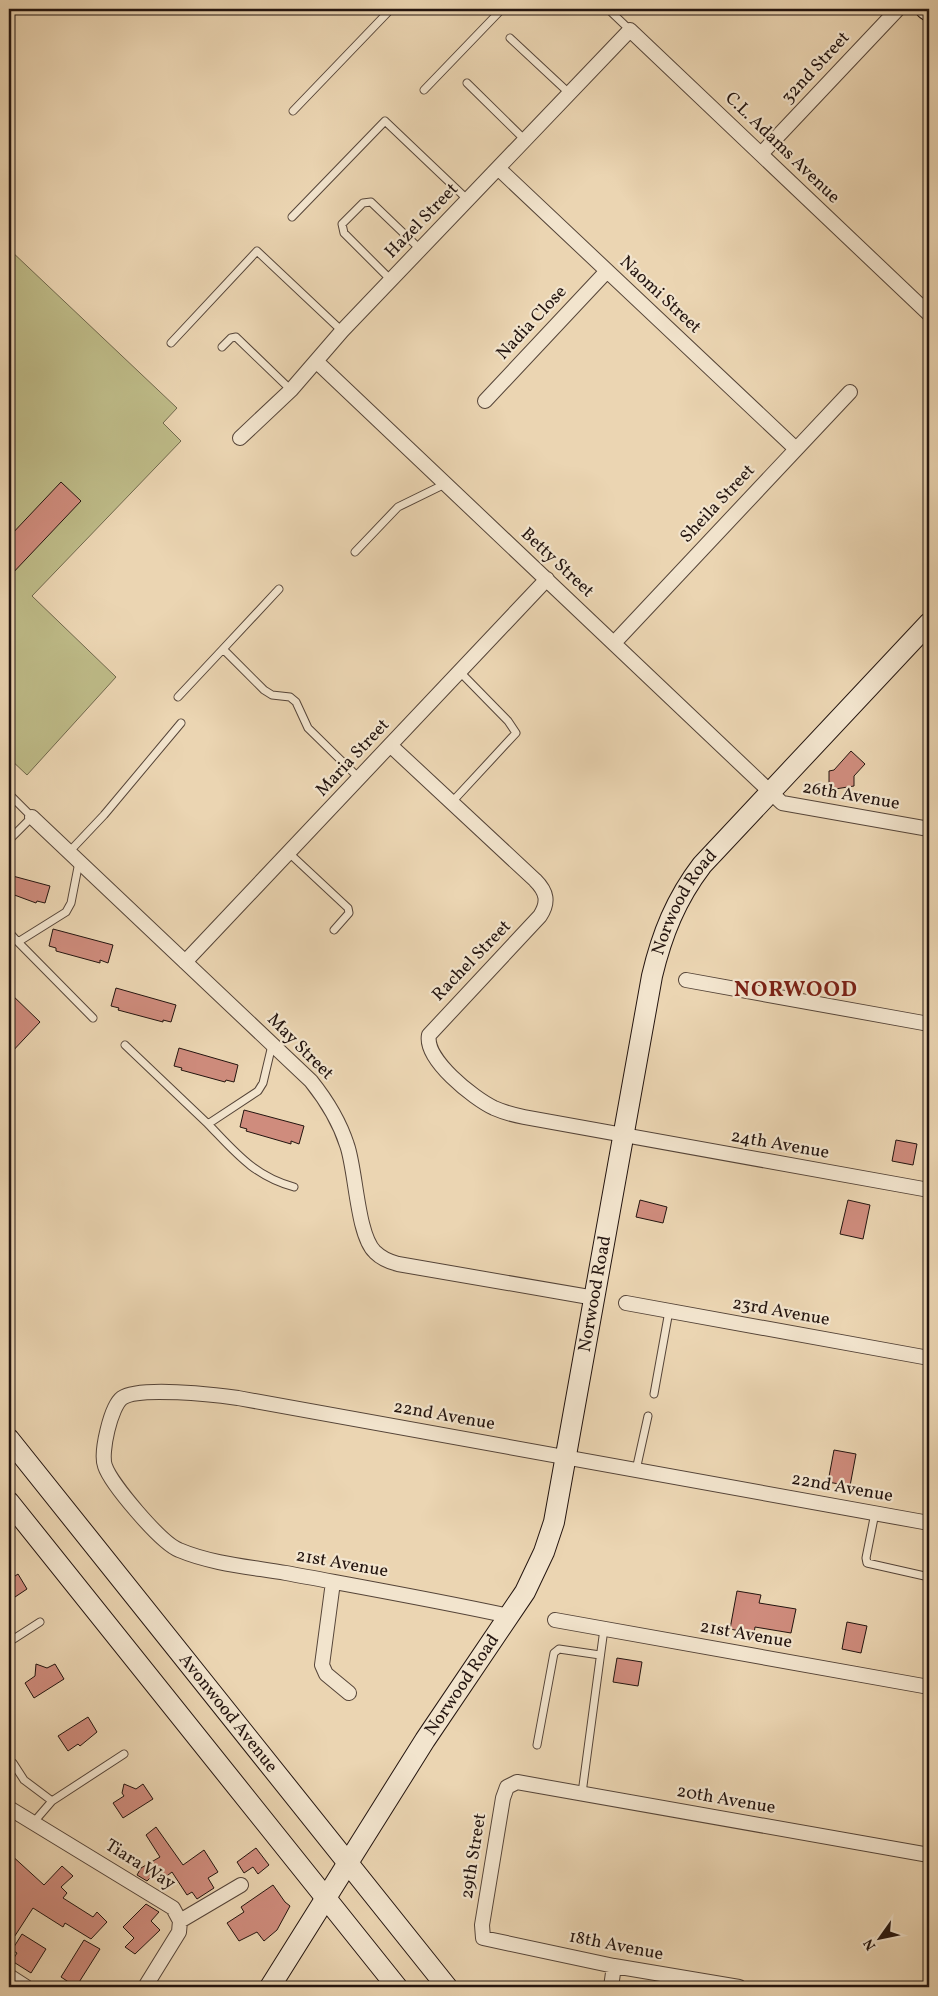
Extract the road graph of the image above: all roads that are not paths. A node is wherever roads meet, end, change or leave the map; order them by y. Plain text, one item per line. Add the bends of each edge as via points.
1 (391, 9) edge
2 (502, 9) edge
3 (608, 9) edge
4 (898, 9) edge
5 (926, 9) edge
6 (929, 11) edge
7 (630, 30) junction
8 (510, 38) dead end
9 (466, 83) dead end
10 (424, 90) dead end
11 (570, 93) junction
12 (293, 111) dead end
13 (525, 140) junction
14 (761, 154) junction
15 (498, 168) junction
16 (468, 200) junction
17 (292, 218) dead end
18 (420, 250) junction
19 (607, 271) junction
20 (392, 280) junction
21 (929, 314) edge
22 (342, 331) junction
23 (171, 343) dead end
24 (222, 347) dead end
25 (317, 362) junction
26 (292, 390) junction
27 (850, 392) dead end
28 (484, 402) dead end
29 (240, 438) dead end
30 (796, 449) junction
31 (446, 484) junction
32 (355, 552) dead end
33 (547, 579) junction
34 (279, 589) dead end
35 (929, 623) edge
36 (614, 643) junction
37 (222, 649) junction
38 (460, 672) junction
39 (178, 696) dead end
40 (181, 723) dead end
41 (390, 745) junction
42 (359, 778) junction
43 (771, 792) junction
44 (9, 794) edge
45 (452, 802) junction
46 (32, 817) junction
47 (929, 829) edge
48 (9, 840) edge
49 (289, 853) junction
50 (74, 857) junction
51 (334, 930) dead end
52 (9, 932) edge
53 (18, 942) junction
54 (185, 962) junction
55 (686, 980) dead end
56 (93, 1018) dead end
57 (929, 1024) edge
58 (125, 1045) dead end
59 (272, 1045) junction
60 (208, 1124) junction
61 (624, 1136) junction
62 (294, 1186) dead end
63 (929, 1190) edge
64 (595, 1298) junction
65 (626, 1303) dead end
66 (669, 1311) junction
67 (929, 1358) edge
68 (654, 1394) dead end
69 (648, 1416) dead end
70 (9, 1439) edge
71 (565, 1458) junction
72 (636, 1470) junction
73 (9, 1502) edge
74 (875, 1513) junction
75 (929, 1522) edge
76 (169, 1545) joint
77 (929, 1576) edge
78 (333, 1582) junction
79 (509, 1616) junction
80 (555, 1620) dead end
81 (40, 1622) dead end
82 (604, 1629) junction
83 (9, 1642) edge
84 (600, 1655) junction
85 (929, 1687) edge
86 (349, 1693) dead end
87 (537, 1744) dead end
88 (124, 1754) dead end
89 (13, 1763) dead end
90 (517, 1782) joint
91 (582, 1794) junction
92 (52, 1801) junction
93 (9, 1808) edge
94 (33, 1824) junction
95 (929, 1855) edge
96 (347, 1862) junction
97 (241, 1885) dead end
98 (325, 1897) junction
99 (180, 1920) junction
100 (487, 1940) joint
101 (614, 1966) junction
102 (9, 1976) edge
103 (26, 1987) edge
104 (145, 1987) edge
105 (270, 1987) edge
106 (397, 1987) edge
107 (447, 1987) edge
108 (611, 1987) edge
109 (739, 1987) edge

1 - 12 lane
2 - 10 lane
3 - 7 lane, C.L. Adams Avenue
4 - 14 street, 32nd Street
5 - 6 street
7 - 11 street, Hazel Street
7 - 14 street, C.L. Adams Avenue
8 - 11 lane
9 - 13 lane
11 - 13 street, Hazel Street
13 - 15 street, Hazel Street
14 - 21 street, C.L. Adams Avenue
15 - 16 street, Hazel Street
15 - 19 street, Naomi Street
16 - 17 lane via 384,121
16 - 18 street, Hazel Street
18 - 20 street, Hazel Street
18 - 20 lane via 371,202 363,203 342,224 344,233
19 - 28 street, Nadia Close
19 - 30 street, Naomi Street
20 - 22 street, Hazel Street
22 - 23 lane via 257,251
22 - 25 street, Hazel Street
24 - 26 lane via 236,337
25 - 26 street, Hazel Street
25 - 31 street, Betty Street
26 - 29 street, Hazel Street
27 - 30 street, Sheila Street
30 - 36 street, Sheila Street
31 - 32 lane via 398,507
31 - 33 street, Betty Street
33 - 36 street, Betty Street
33 - 38 street, Maria Street
34 - 37 lane
35 - 43 street, Norwood Road
36 - 43 street, Betty Street
37 - 39 lane
37 - 42 lane via 264,690 272,695 290,697 296,702 308,728
38 - 41 street, Maria Street
38 - 45 lane via 516,733
40 - 50 lane via 104,815
41 - 42 street, Maria Street
41 - 45 street, Rachel Street
42 - 49 street, Maria Street
43 - 47 street, 26th Avenue via 782,803
43 - 61 street, Norwood Road via 702,865 685,888 667,924 652,976
44 - 46 lane
45 - 61 street, Rachel Street via 536,880 547,900 540,916 434,1028 429,1035 429,1048 470,1092 494,1108
46 - 48 lane
46 - 50 street, May Street
49 - 51 lane via 348,908 349,913
49 - 54 street, Maria Street
50 - 53 lane via 71,903 66,912
50 - 54 street, May Street
52 - 53 lane
53 - 56 lane
54 - 59 street, May Street
55 - 57 street
58 - 60 lane
59 - 60 lane via 258,1091
59 - 64 street, May Street via 311,1081 338,1121 348,1147 366,1236 381,1257 398,1264
60 - 62 lane via 255,1170
61 - 63 street, 24th Avenue
61 - 64 street, Norwood Road
64 - 71 street, Norwood Road
65 - 66 street, 23rd Avenue
66 - 67 street, 23rd Avenue
66 - 68 lane
69 - 72 lane
70 - 96 street, Avonwood Avenue
71 - 72 street, 22nd Avenue
71 - 76 street, 22nd Avenue via 238,1398 139,1392 118,1403 105,1441 104,1461 111,1477
71 - 79 street, Norwood Road via 554,1522 544,1552 525,1592
72 - 74 street, 22nd Avenue
73 - 98 street
74 - 75 street, 22nd Avenue
74 - 77 lane via 867,1563
76 - 78 street, 21st Avenue via 190,1554
78 - 79 street, 21st Avenue
78 - 86 street via 322,1665 326,1674
79 - 96 street, Norwood Road
80 - 82 street, 21st Avenue
81 - 83 lane
82 - 84 lane
82 - 85 street, 21st Avenue
84 - 87 lane via 559,1650 554,1653
84 - 91 lane
88 - 92 lane
89 - 92 lane via 24,1780
90 - 91 street, 20th Avenue
90 - 100 street, 29th Street via 507,1787 503,1798 481,1930
91 - 95 street, 20th Avenue
92 - 94 lane
93 - 94 street, Tiara Way
94 - 99 street, Tiara Way via 167,1903
96 - 98 street, Norwood Road
96 - 107 street, Avonwood Avenue
97 - 99 street
98 - 105 street, Norwood Road
98 - 106 street
99 - 104 street via 175,1939
100 - 101 street, 18th Avenue
101 - 108 street
101 - 109 street, 18th Avenue
102 - 103 street

